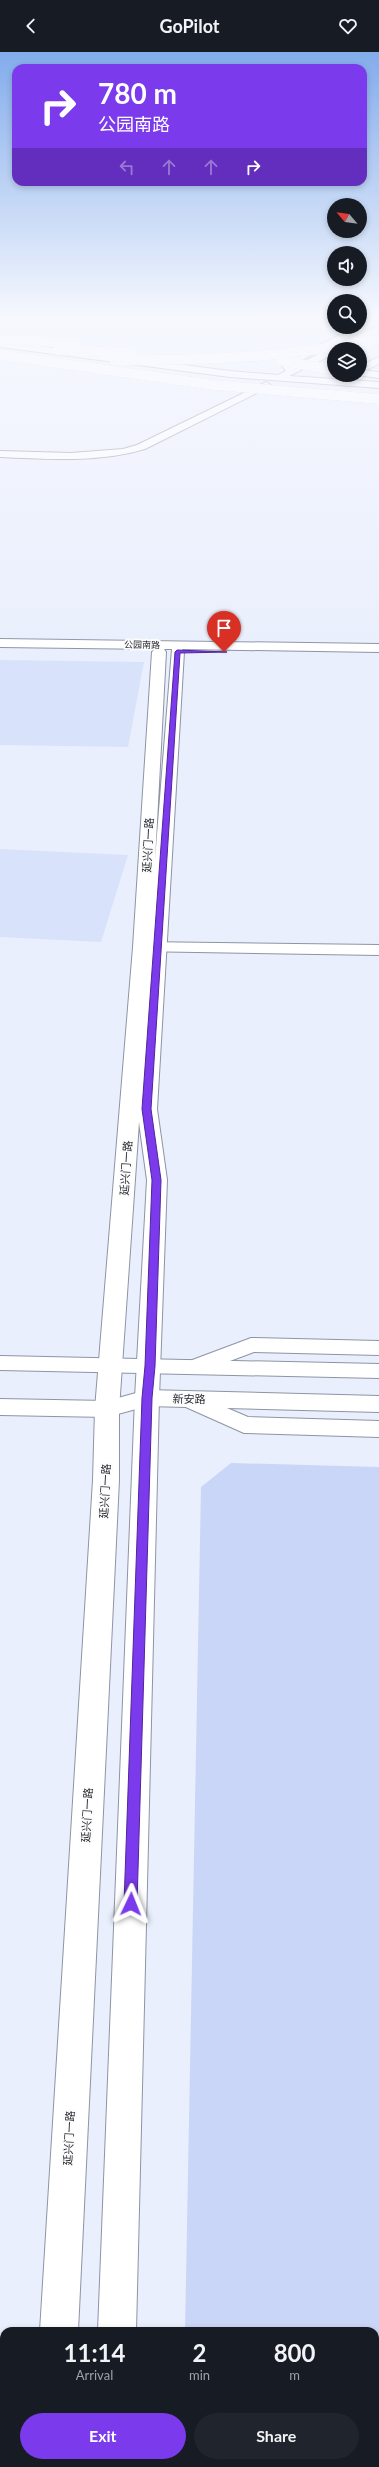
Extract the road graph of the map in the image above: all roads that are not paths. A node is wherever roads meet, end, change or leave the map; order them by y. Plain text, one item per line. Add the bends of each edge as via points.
1 (180, 428) edge
2 (0, 454) edge
3 (0, 643) edge
4 (379, 648) edge
5 (0, 650) edge
6 (168, 652) junction
7 (379, 654) edge
8 (150, 947) junction
9 (379, 950) edge
10 (379, 1348) edge
11 (0, 1363) edge
12 (111, 1365) junction
13 (150, 1366) junction
14 (195, 1367) junction
15 (379, 1371) edge
16 (147, 1398) junction
17 (187, 1399) junction
18 (379, 1404) edge
19 (0, 1407) edge
20 (107, 1409) junction
21 (379, 1429) edge
22 (59, 2327) edge
23 (118, 2327) edge

1 - 2 main road via 125,452 76,455
3 - 4 main road, 公园南路
5 - 6 main road, 公园南路
6 - 7 main road, 公园南路
6 - 8 main road, 延兴门一路
8 - 9 main road
8 - 12 main road, 延兴门一路
8 - 13 main road, 延兴门一路 via 147,1109 157,1180
10 - 14 main road via 251,1345
11 - 12 main road
12 - 13 main road
12 - 20 main road, 延兴门一路
13 - 14 main road
13 - 16 main road, 延兴门一路
14 - 15 main road
16 - 17 main road, 新安路
16 - 20 main road, 新安路
16 - 23 main road, 延兴门一路
17 - 18 main road, 新安路
17 - 21 main road via 244,1426
19 - 20 main road, 新安路
20 - 22 main road, 延兴门一路 via 105,1488

